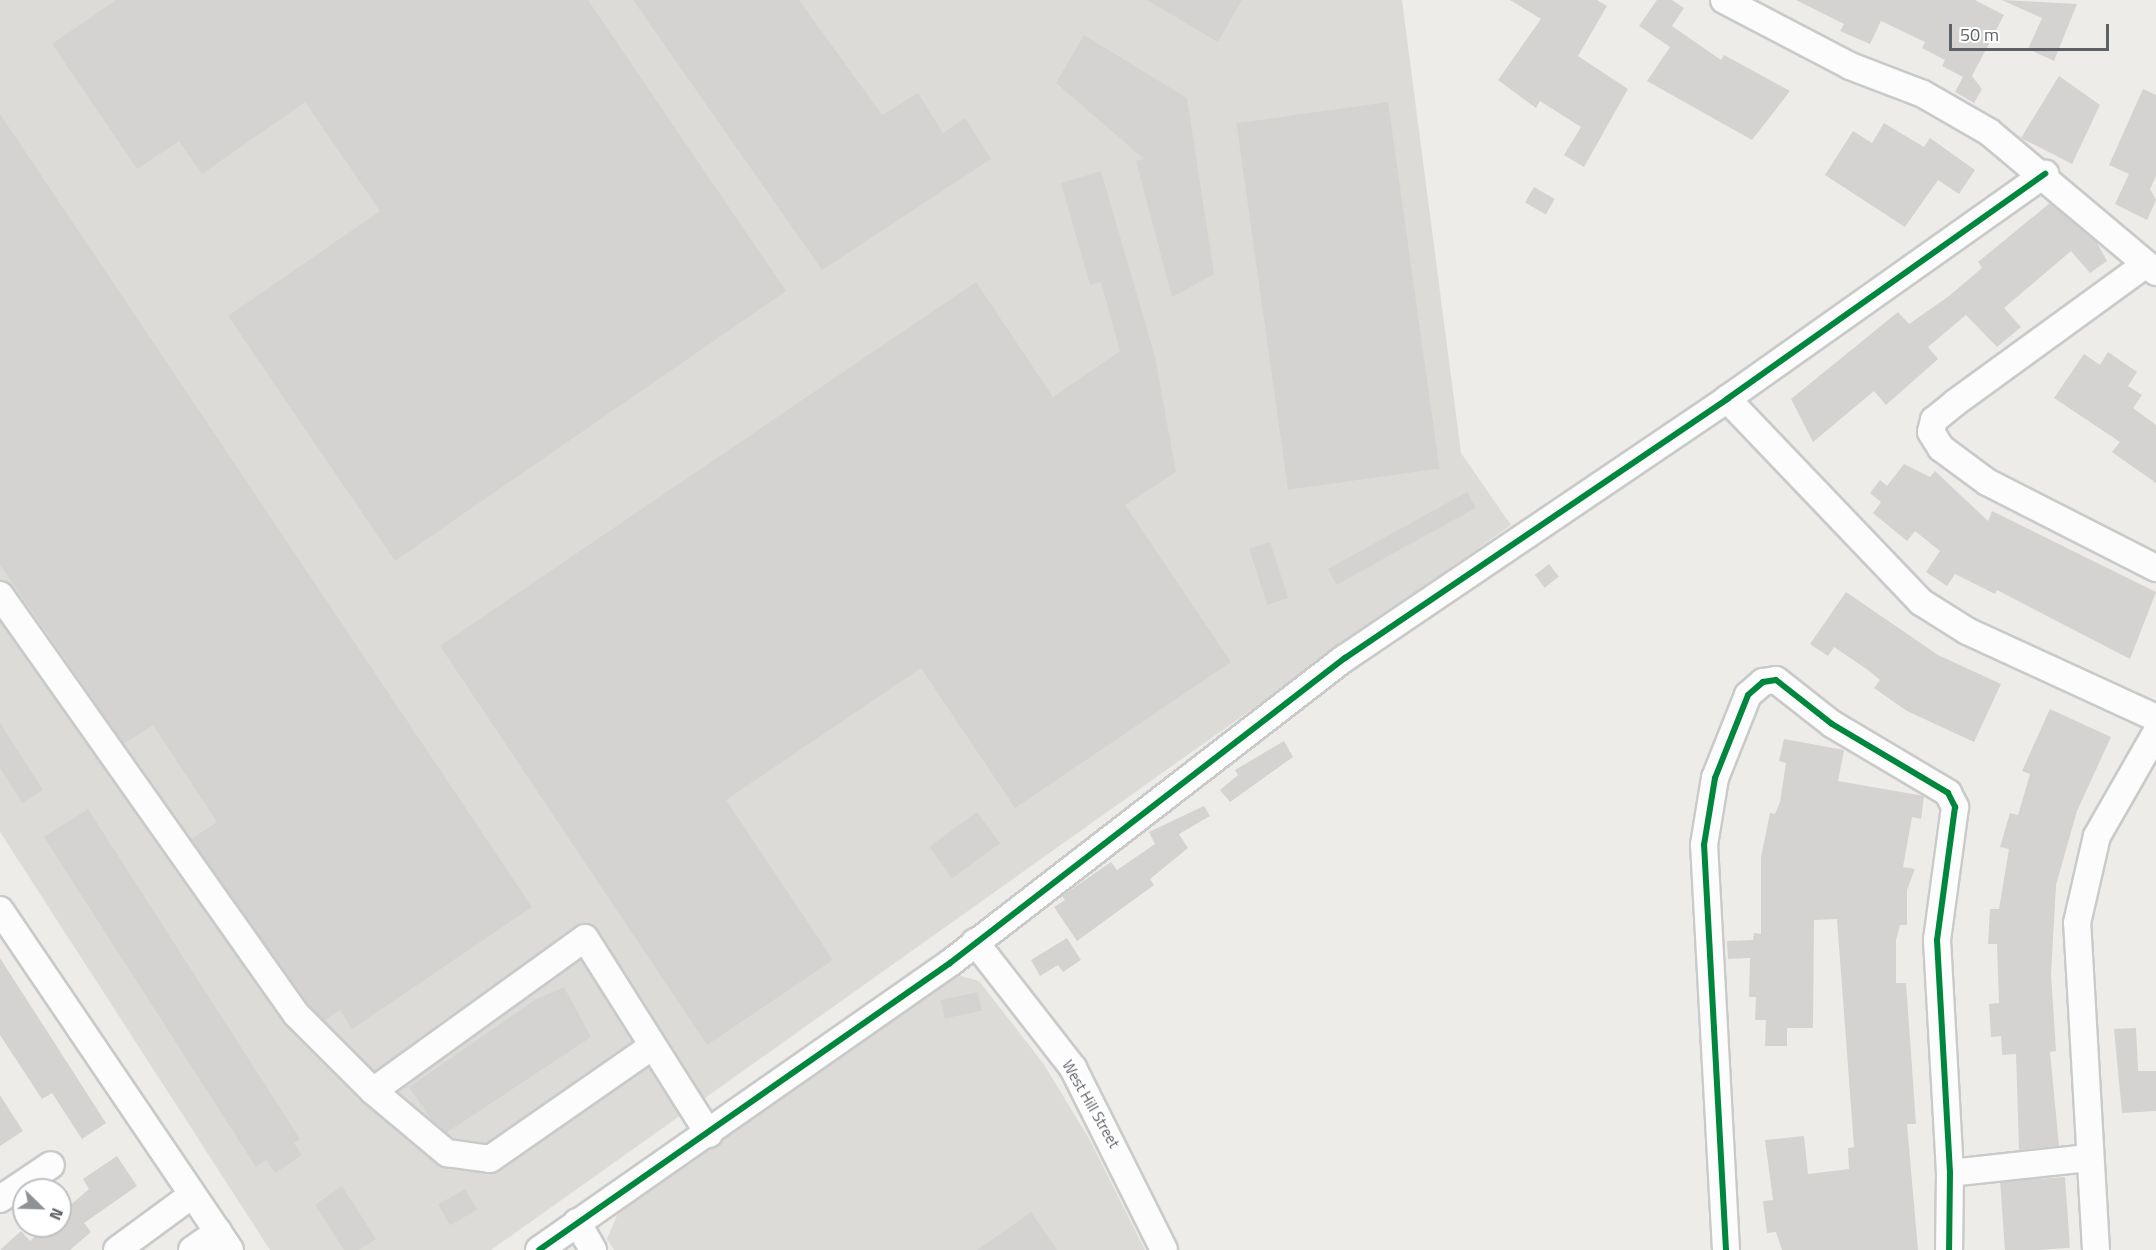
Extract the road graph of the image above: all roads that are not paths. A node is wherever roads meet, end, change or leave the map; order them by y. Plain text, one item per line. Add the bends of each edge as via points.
1 (1724, 0) edge
2 (2045, 174) junction
3 (2151, 268) edge
4 (1727, 399) junction
5 (2156, 568) edge
6 (0, 595) edge
7 (2156, 718) edge
8 (2156, 733) edge
9 (0, 910) edge
10 (975, 942) junction
11 (651, 1047) junction
12 (373, 1091) junction
13 (709, 1134) junction
14 (2089, 1158) junction
15 (51, 1165) dead end
16 (1950, 1173) junction
17 (192, 1196) junction
18 (0, 1199) edge
19 (577, 1222) junction
20 (224, 1241) edge
21 (117, 1250) edge
22 (192, 1250) edge
23 (539, 1250) edge
24 (593, 1250) edge
25 (1164, 1250) edge
26 (1726, 1250) edge
27 (1949, 1250) edge
28 (2096, 1250) edge

1 - 2 street via 1850,66 1923,94 1989,132
2 - 3 street
2 - 4 street
3 - 5 street via 1955,403 1934,420 1931,432 1941,448 1987,482
4 - 7 street via 1921,602 1967,631
4 - 10 street via 1345,658
6 - 12 street via 296,1014
8 - 14 street via 2097,836 2077,923
9 - 17 street
10 - 13 street
10 - 25 street, West Hill Street via 1073,1068
11 - 12 street via 490,1159 447,1153
11 - 12 street via 585,938
11 - 13 street
13 - 19 street
14 - 16 street
14 - 28 street
15 - 18 street
16 - 26 street via 1937,940 1954,807 1948,793 1832,724 1776,680 1762,682 1748,695 1715,778 1704,845
16 - 27 street
17 - 20 street
17 - 21 street
19 - 23 street
19 - 24 street
20 - 22 street

